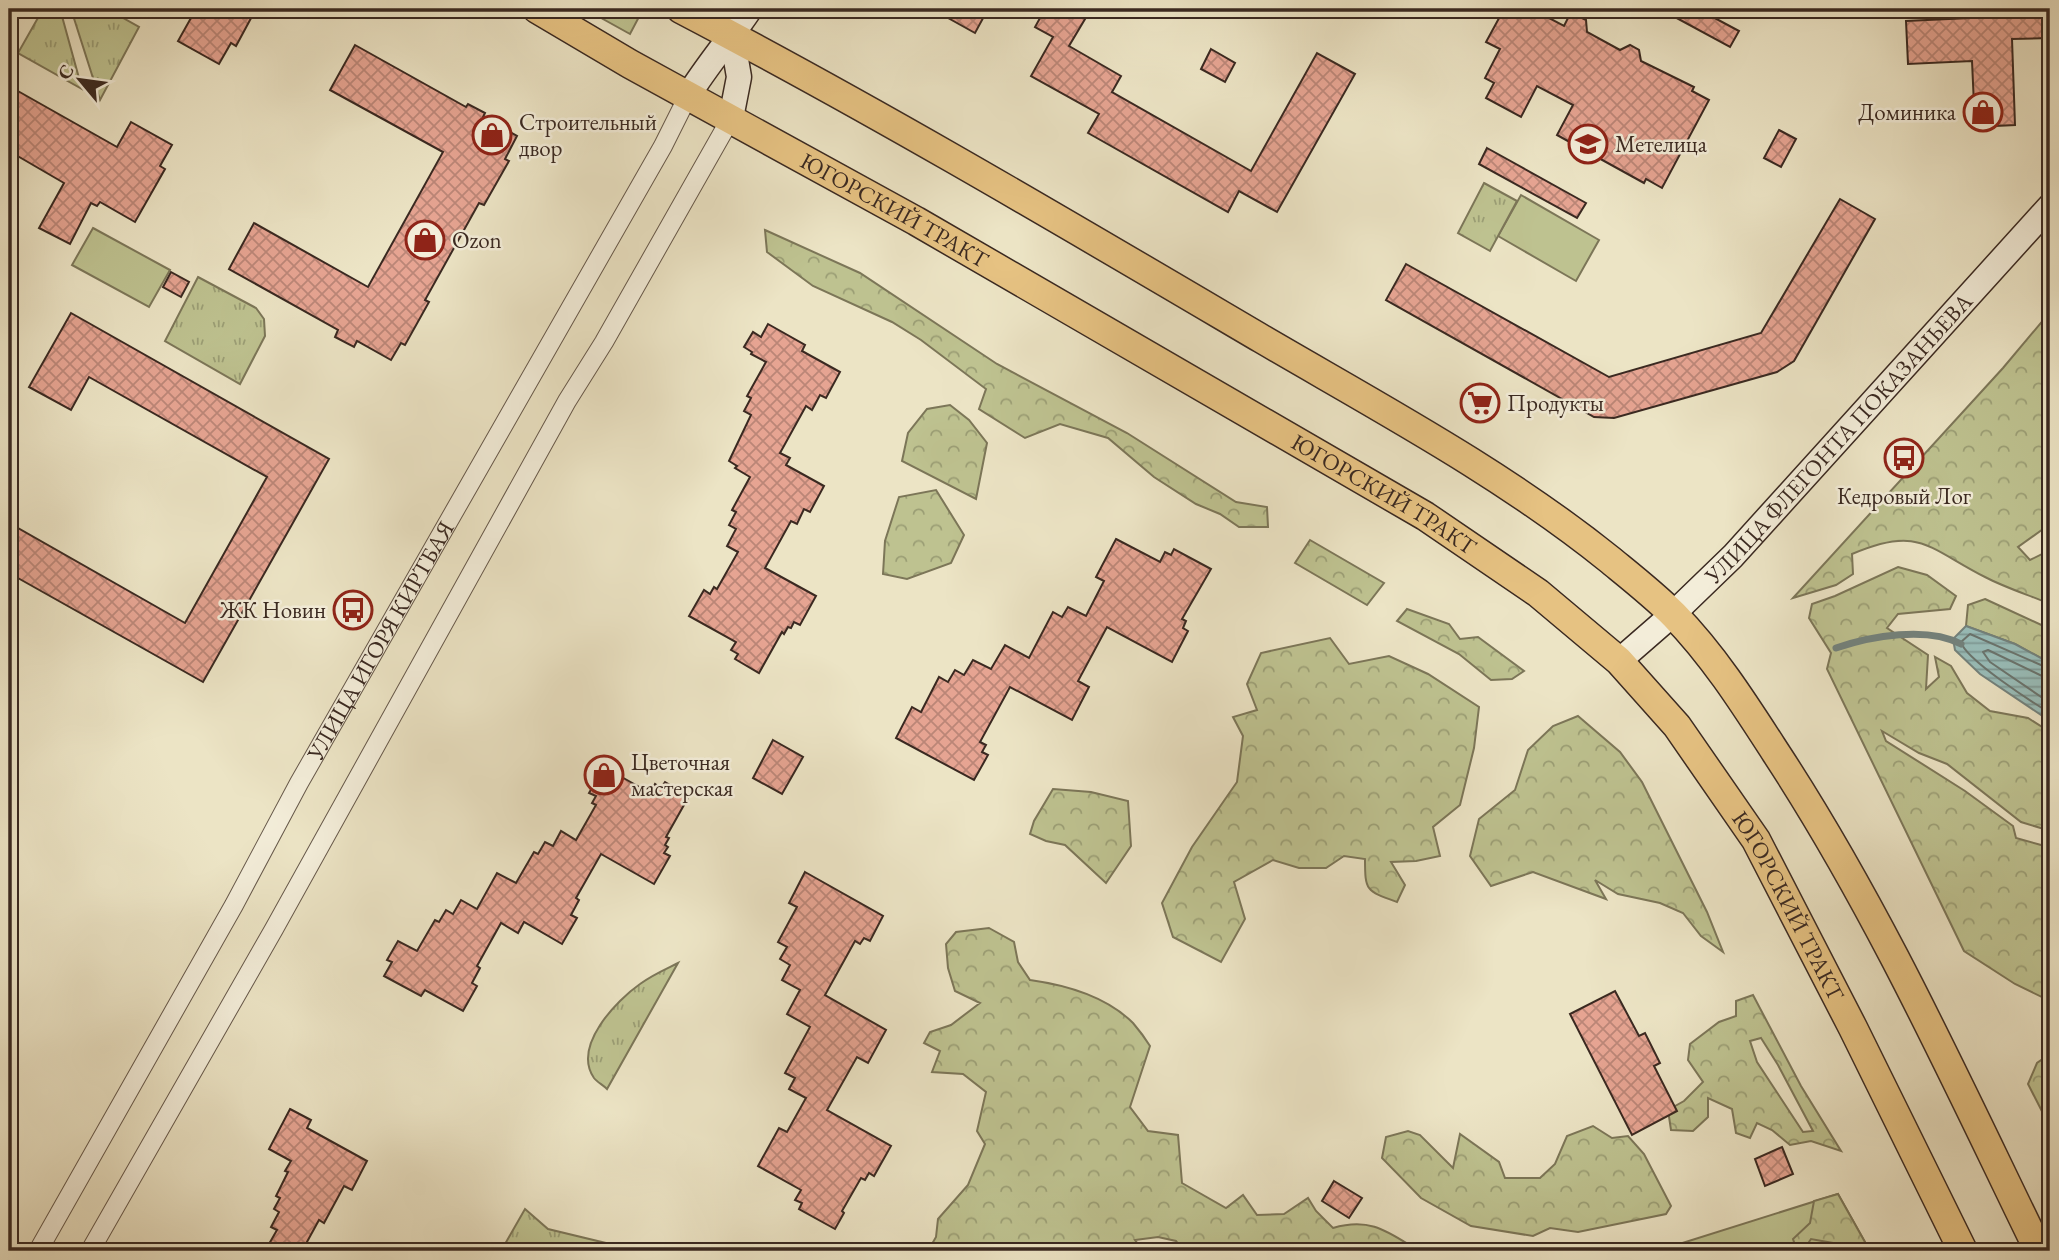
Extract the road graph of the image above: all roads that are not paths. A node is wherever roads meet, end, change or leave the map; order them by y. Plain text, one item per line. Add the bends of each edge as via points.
1 (537, 9) edge
2 (681, 9) edge
3 (750, 9) edge
4 (732, 36) junction
5 (688, 96) junction
6 (731, 118) junction
7 (2050, 206) edge
8 (1673, 614) junction
9 (1619, 661) junction
10 (38, 1251) edge
11 (90, 1251) edge
12 (1963, 1251) edge
13 (2039, 1251) edge

1 - 5 main road, ЮГОРСКИЙ ТРАКТ
2 - 4 main road
3 - 4 main road, УЛИЦА ИГОРЯ КИРТБАЯ
4 - 5 main road, УЛИЦА ИГОРЯ КИРТБАЯ
4 - 6 main road, УЛИЦА ИГОРЯ КИРТБАЯ via 739,77
4 - 8 main road via 1126,259 1473,464 1582,538
5 - 6 main road, ЮГОРСКИЙ ТРАКТ
5 - 10 street, УЛИЦА ИГОРЯ КИРТБАЯ
6 - 9 main road, ЮГОРСКИЙ ТРАКТ via 1425,516 1538,593
6 - 11 street, УЛИЦА ИГОРЯ КИРТБАЯ via 560,413
7 - 8 main road, УЛИЦА ФЛЕГОНТА ПОКАЗАНЬЕВА via 1733,556
8 - 9 main road, УЛИЦА ФЛЕГОНТА ПОКАЗАНЬЕВА
8 - 13 main road via 1726,679 1824,829 1890,950
9 - 12 main road, ЮГОРСКИЙ ТРАКТ via 1677,726 1756,840

